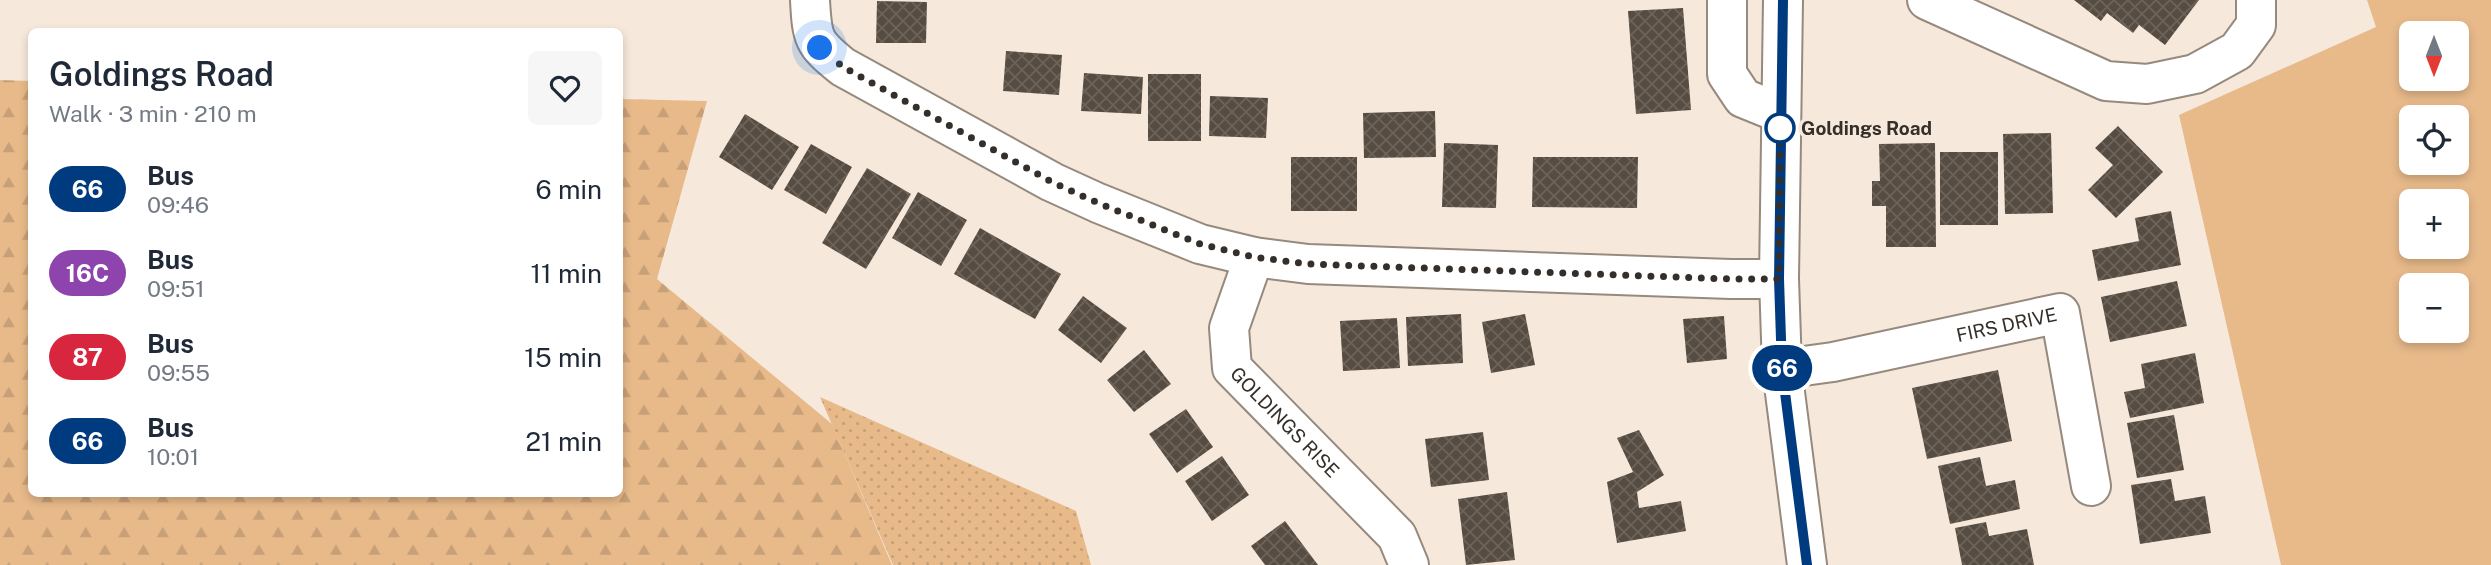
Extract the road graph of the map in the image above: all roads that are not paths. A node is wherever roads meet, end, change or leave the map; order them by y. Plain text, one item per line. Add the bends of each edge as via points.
1 (810, 0) edge
2 (1727, 0) edge
3 (1783, 0) edge
4 (1927, 0) edge
5 (2256, 0) edge
6 (1780, 113) junction
7 (1254, 257) junction
8 (1779, 279) junction
9 (1782, 369) junction
10 (2091, 486) dead end
11 (1409, 565) edge
12 (1807, 565) edge

1 - 7 street via 811,28 820,48 843,67 1052,182 1200,244
2 - 6 street via 1727,74 1743,97
3 - 6 street
4 - 5 street via 2105,80 2147,84 2195,74 2237,51 2256,25
6 - 8 street
7 - 8 street via 1308,264
7 - 11 street, GOLDINGS RISE via 1229,328 1233,368 1397,536
8 - 9 street
9 - 10 street, FIRS DRIVE via 2060,313
9 - 12 street

